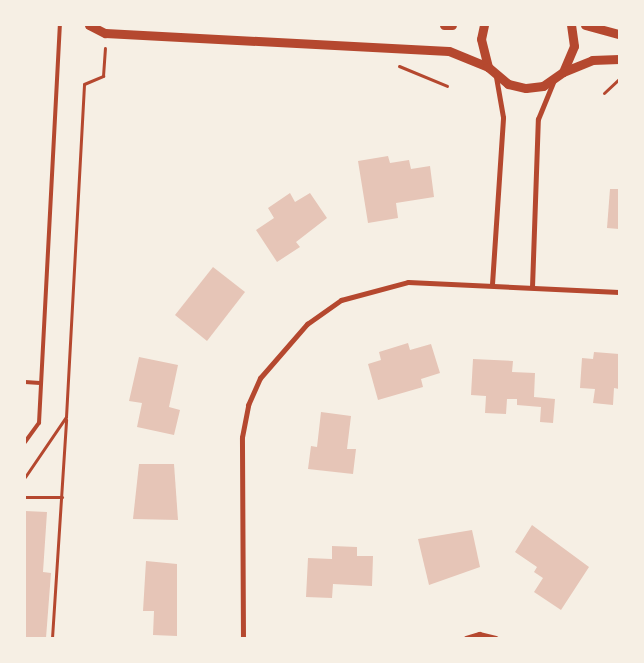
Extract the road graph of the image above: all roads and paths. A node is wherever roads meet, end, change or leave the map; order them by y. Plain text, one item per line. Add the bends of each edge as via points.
1 (60, 25) edge
2 (88, 25) edge
3 (444, 25) edge
4 (452, 25) edge
5 (484, 25) edge
6 (571, 25) edge
7 (585, 25) edge
8 (619, 34) edge
9 (105, 46) dead end
10 (382, 48) junction
11 (619, 59) edge
12 (488, 67) junction
13 (563, 72) junction
14 (496, 76) junction
15 (619, 79) edge
16 (554, 80) junction
17 (448, 86) dead end
18 (604, 93) dead end
19 (492, 284) junction
20 (532, 286) junction
21 (619, 292) edge
22 (25, 382) edge
23 (40, 383) junction
24 (66, 417) junction
25 (25, 442) edge
26 (25, 477) edge
27 (25, 497) edge
28 (62, 497) junction
29 (52, 638) edge
30 (244, 638) edge
31 (466, 638) edge
32 (496, 638) edge

1 - 23 lane
2 - 10 street via 105,33
3 - 4 street
5 - 12 street via 481,39
6 - 13 street via 574,46
7 - 8 street
9 - 24 path via 103,76 84,84
10 - 12 street via 449,51
10 - 17 path via 397,64
11 - 13 street via 592,60
12 - 14 street
13 - 16 street
14 - 16 street via 526,88
14 - 19 street via 503,117
15 - 18 path
16 - 20 street via 538,119
19 - 20 street
19 - 30 street via 408,282 341,300 301,330 260,378 248,405 242,437
20 - 21 street
22 - 23 lane
23 - 25 lane via 39,423
24 - 26 path
24 - 28 path
27 - 28 path
28 - 29 path
31 - 32 street via 479,634

